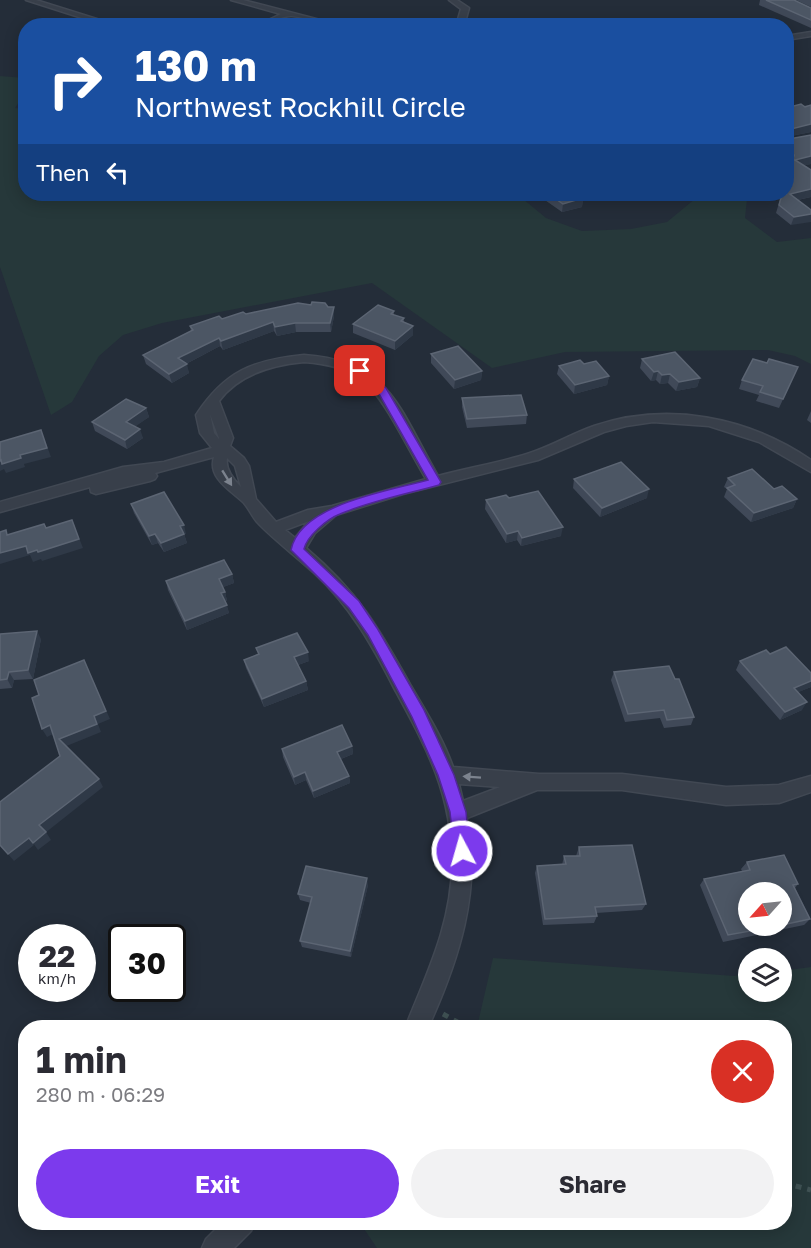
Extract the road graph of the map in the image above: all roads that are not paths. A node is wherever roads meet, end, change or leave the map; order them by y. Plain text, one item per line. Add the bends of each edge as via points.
1 (29, 0) edge
2 (234, 0) edge
3 (452, 0) edge
4 (287, 14) junction
5 (89, 18) edge
6 (278, 18) edge
7 (305, 18) edge
8 (462, 18) edge
9 (811, 34) edge
10 (794, 37) edge
11 (224, 449) junction
12 (811, 467) edge
13 (435, 482) junction
14 (0, 507) edge
15 (333, 511) junction
16 (273, 528) junction
17 (298, 550) junction
18 (446, 775) junction
19 (539, 782) junction
20 (811, 784) edge
21 (458, 812) junction
22 (420, 1020) edge
23 (234, 1230) edge
24 (215, 1248) edge

1 - 5 street
2 - 4 street
3 - 8 street via 465,8
4 - 6 street
4 - 7 street
9 - 10 street
11 - 13 street via 211,442 205,432 204,415 212,401 234,380 271,363 303,358 347,365 382,390
11 - 14 street via 116,486 59,492
11 - 16 street via 219,462 223,475
12 - 13 street via 776,445 729,427 667,418 632,420 598,429 543,454
13 - 15 street
15 - 16 street
15 - 17 street via 306,532
16 - 17 street
17 - 18 street via 354,604 373,632 430,736
19 -> 18 street
18 - 21 street
19 - 20 street via 622,782 726,796 779,794
19 - 21 street
21 - 22 street via 463,869 457,915 445,959
23 - 24 street

